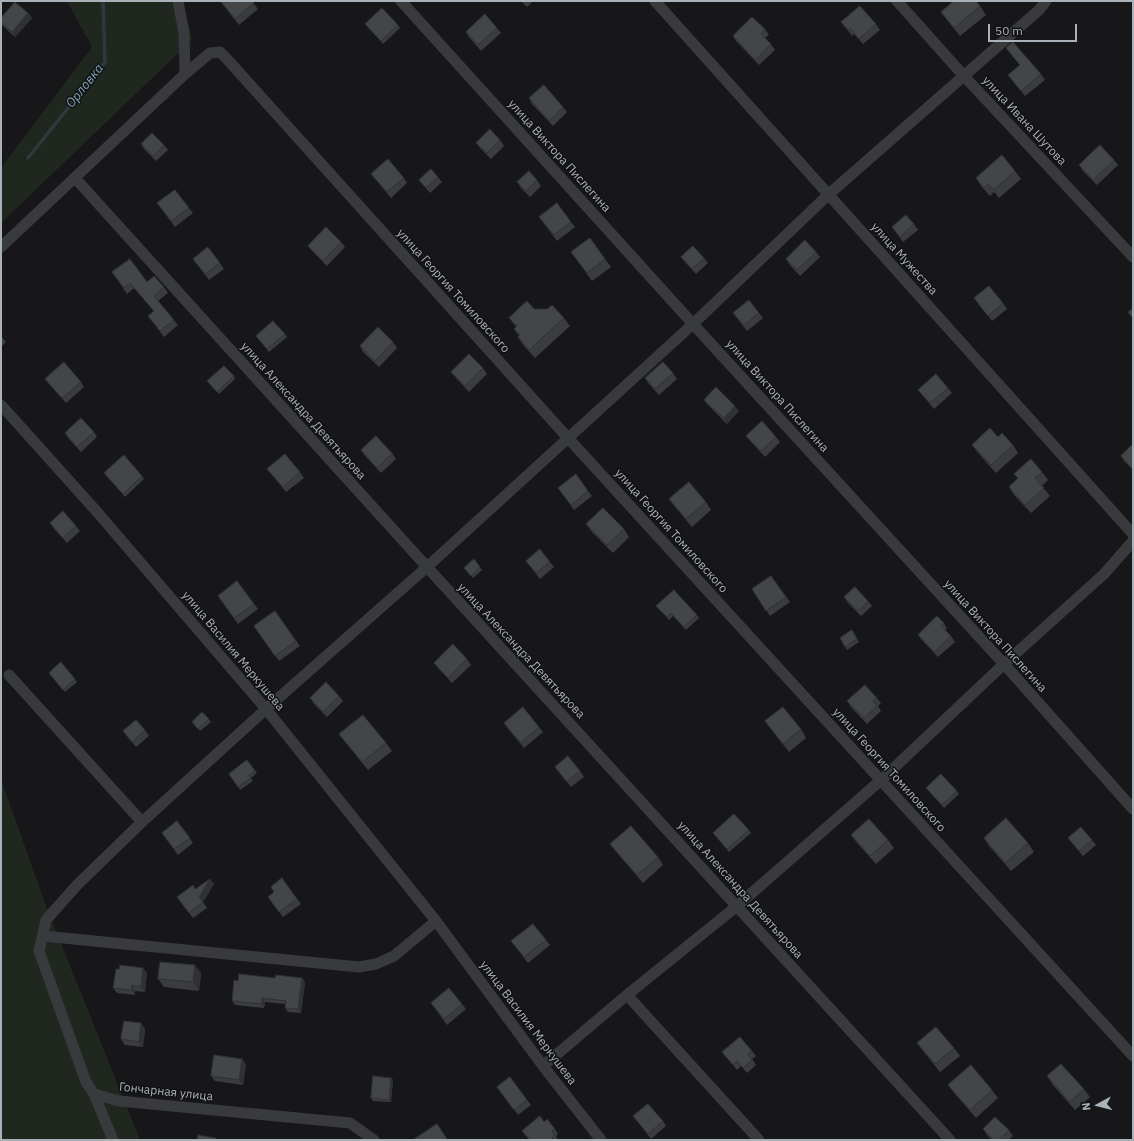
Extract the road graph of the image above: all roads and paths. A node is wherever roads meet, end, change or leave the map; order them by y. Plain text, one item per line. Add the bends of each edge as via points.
1 (178, 1) edge
2 (401, 1) edge
3 (655, 1) edge
4 (897, 1) edge
5 (1046, 1) edge
6 (185, 74) junction
7 (964, 75) junction
8 (75, 178) junction
9 (829, 194) junction
10 (1, 247) edge
11 (1133, 257) edge
12 (693, 324) junction
13 (1, 405) edge
14 (568, 438) junction
15 (1133, 534) edge
16 (1133, 541) edge
17 (427, 567) junction
18 (1004, 664) junction
19 (9, 675) dead end
20 (266, 709) junction
21 (881, 780) junction
22 (1133, 809) edge
23 (142, 822) junction
24 (737, 906) junction
25 (436, 921) junction
26 (43, 936) junction
27 (627, 995) junction
28 (1133, 1056) edge
29 (543, 1066) junction
30 (94, 1094) junction
31 (113, 1140) edge
32 (374, 1140) edge
33 (601, 1140) edge
34 (759, 1140) edge
35 (950, 1140) edge

1 - 6 street via 184,33
2 - 12 street, улица Виктора Пислегина
3 - 9 street, улица Мужества
4 - 7 street, улица Ивана Шутова
5 - 7 street
6 - 8 street
6 - 14 street, улица Георгия Томиловского via 210,53 220,52
7 - 9 street
7 - 11 street, улица Ивана Шутова
8 - 10 street
8 - 17 street, улица Александра Девятьярова
9 - 12 street
9 - 15 street, улица Мужества
12 - 14 street
12 - 18 street, улица Виктора Пислегина
13 - 20 street, улица Василия Меркушева via 98,513
14 - 17 street
14 - 21 street, улица Георгия Томиловского
16 - 18 street via 1104,574
17 - 20 street
17 - 24 street, улица Александра Девятьярова
18 - 21 street
18 - 22 street, улица Виктора Пислегина
19 - 23 street
20 - 23 street
20 - 25 street, улица Василия Меркушева
21 - 24 street
21 - 28 street, улица Георгия Томиловского
23 - 26 street via 77,885 46,920
24 - 27 street
24 - 35 street, улица Александра Девятьярова
25 - 26 street via 394,956 376,964 359,967
25 - 29 street, улица Василия Меркушева
26 - 30 street via 39,952 86,1082
27 - 29 street
27 - 34 street
29 - 33 street, улица Василия Меркушева
30 - 31 street
30 - 32 street, Гончарная улица via 119,1101 350,1123

